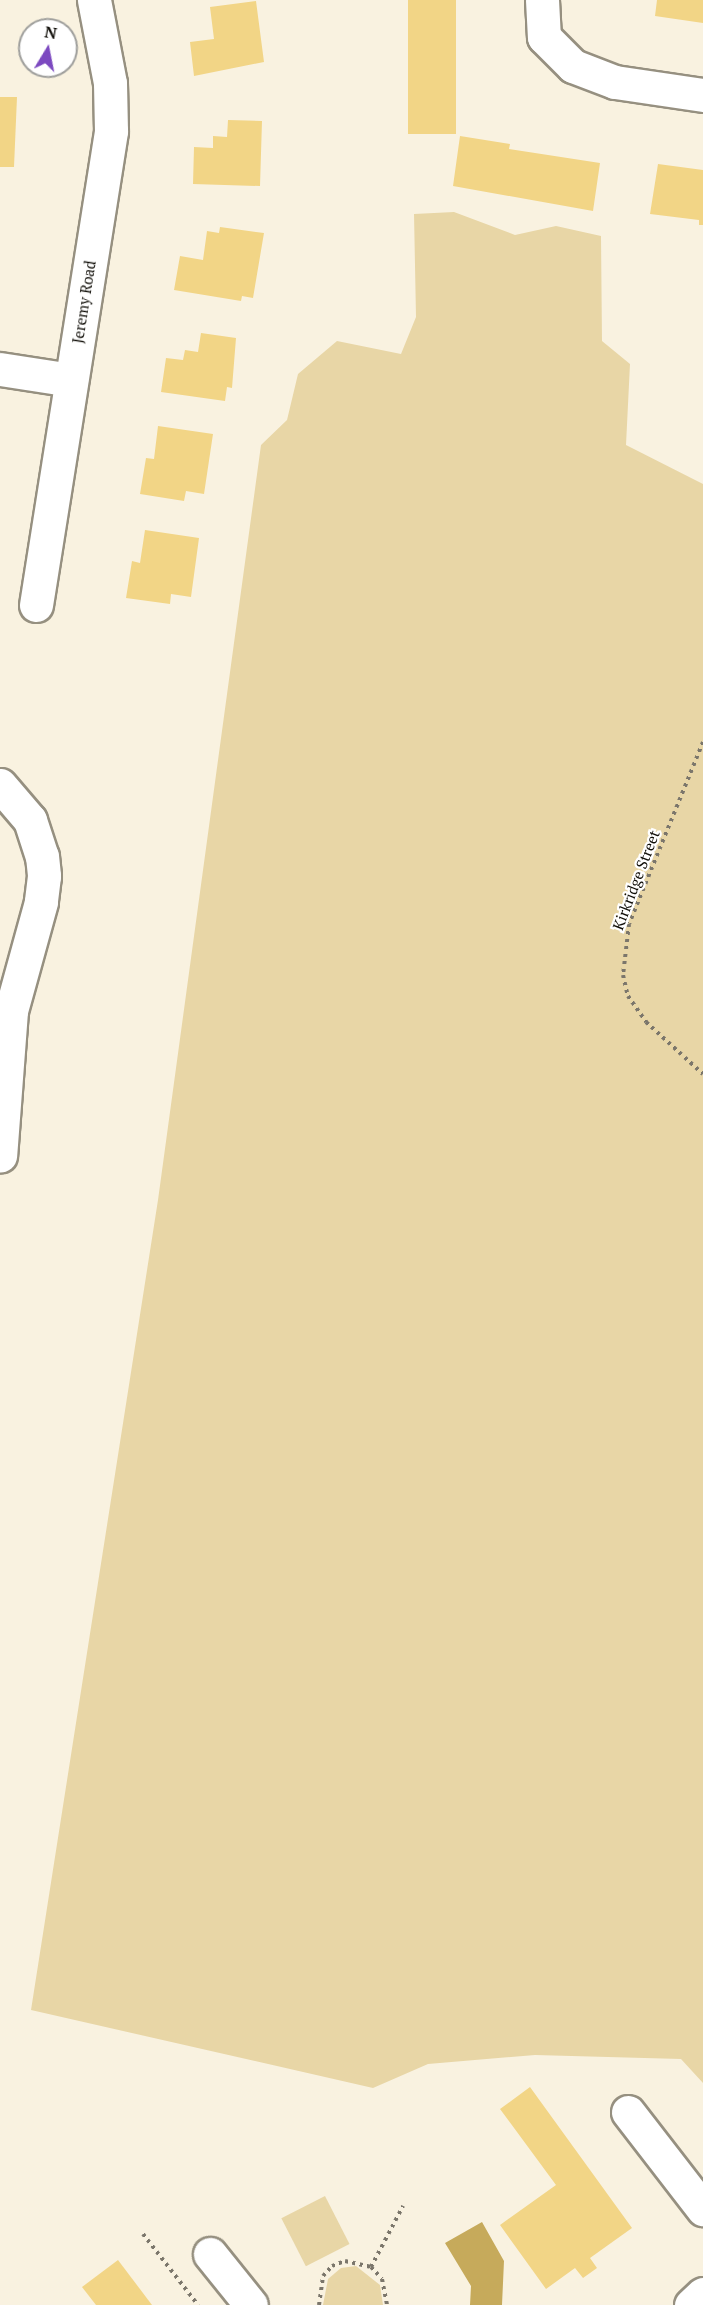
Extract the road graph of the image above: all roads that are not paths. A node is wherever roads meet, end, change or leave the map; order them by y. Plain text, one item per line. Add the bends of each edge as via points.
1 (94, 0) edge
2 (542, 0) edge
3 (703, 95) edge
4 (0, 369) edge
5 (71, 380) junction
6 (36, 605) dead end
7 (0, 785) edge
8 (0, 1156) edge
9 (628, 2112) dead end
10 (703, 2209) edge
11 (210, 2254) dead end
12 (703, 2294) edge
13 (251, 2305) edge
14 (691, 2305) edge

1 - 5 street, Jeremy Road via 110,83 111,130
2 - 3 street via 544,37 573,66 615,82
4 - 5 street
5 - 6 street, Jeremy Road
7 - 8 street via 30,820 44,876 41,902 11,1011
9 - 10 street
11 - 13 street
12 - 14 street

